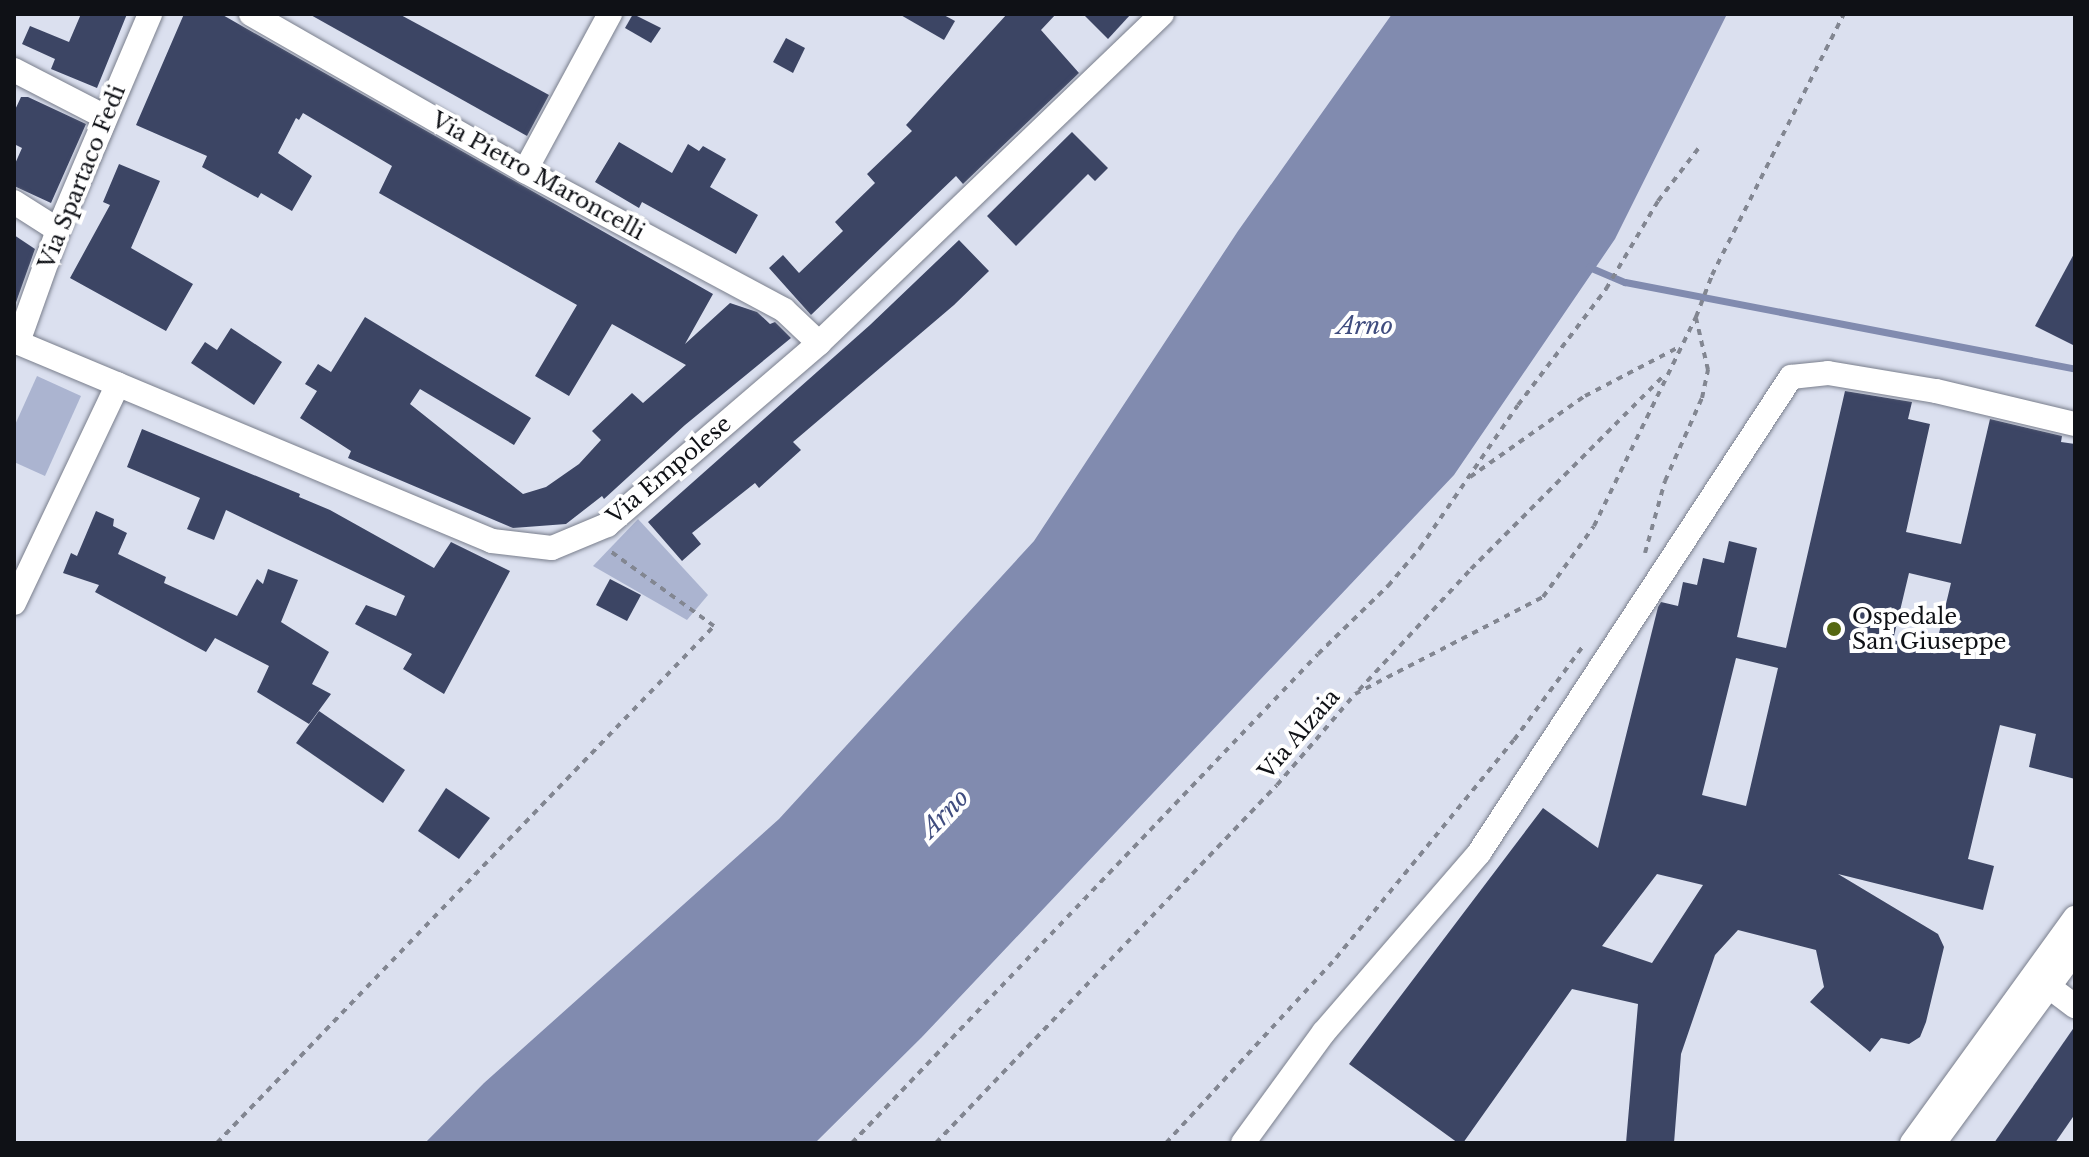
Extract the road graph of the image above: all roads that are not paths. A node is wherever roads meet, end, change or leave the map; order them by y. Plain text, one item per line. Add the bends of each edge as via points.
1 (150, 14) edge
2 (251, 14) edge
3 (610, 14) edge
4 (1162, 14) edge
5 (14, 70) edge
6 (105, 117) junction
7 (525, 171) junction
8 (14, 202) edge
9 (58, 230) junction
10 (16, 341) edge
11 (819, 343) junction
12 (118, 384) junction
13 (2075, 424) edge
14 (14, 603) edge
15 (2075, 918) edge
16 (2075, 951) edge
17 (2048, 986) junction
18 (2075, 1006) edge
19 (1243, 1143) edge
20 (1912, 1143) edge
21 (1934, 1143) edge

1 - 6 street, Via Spartaco Fedi
2 - 7 street, Via Pietro Maroncelli
3 - 7 street
4 - 11 street, Via Empolese
5 - 6 street
6 - 9 street, Via Spartaco Fedi
7 - 11 street, Via Pietro Maroncelli via 784,310
8 - 9 street
9 - 10 street, Via Spartaco Fedi
10 - 12 street, Via Empolese
11 - 12 street, Via Empolese via 607,525 552,548 492,541
12 - 14 street
13 - 19 street via 1936,391 1828,373 1791,377 1479,853 1324,1032
15 - 20 street
16 - 17 street
17 - 18 street
17 - 21 street

